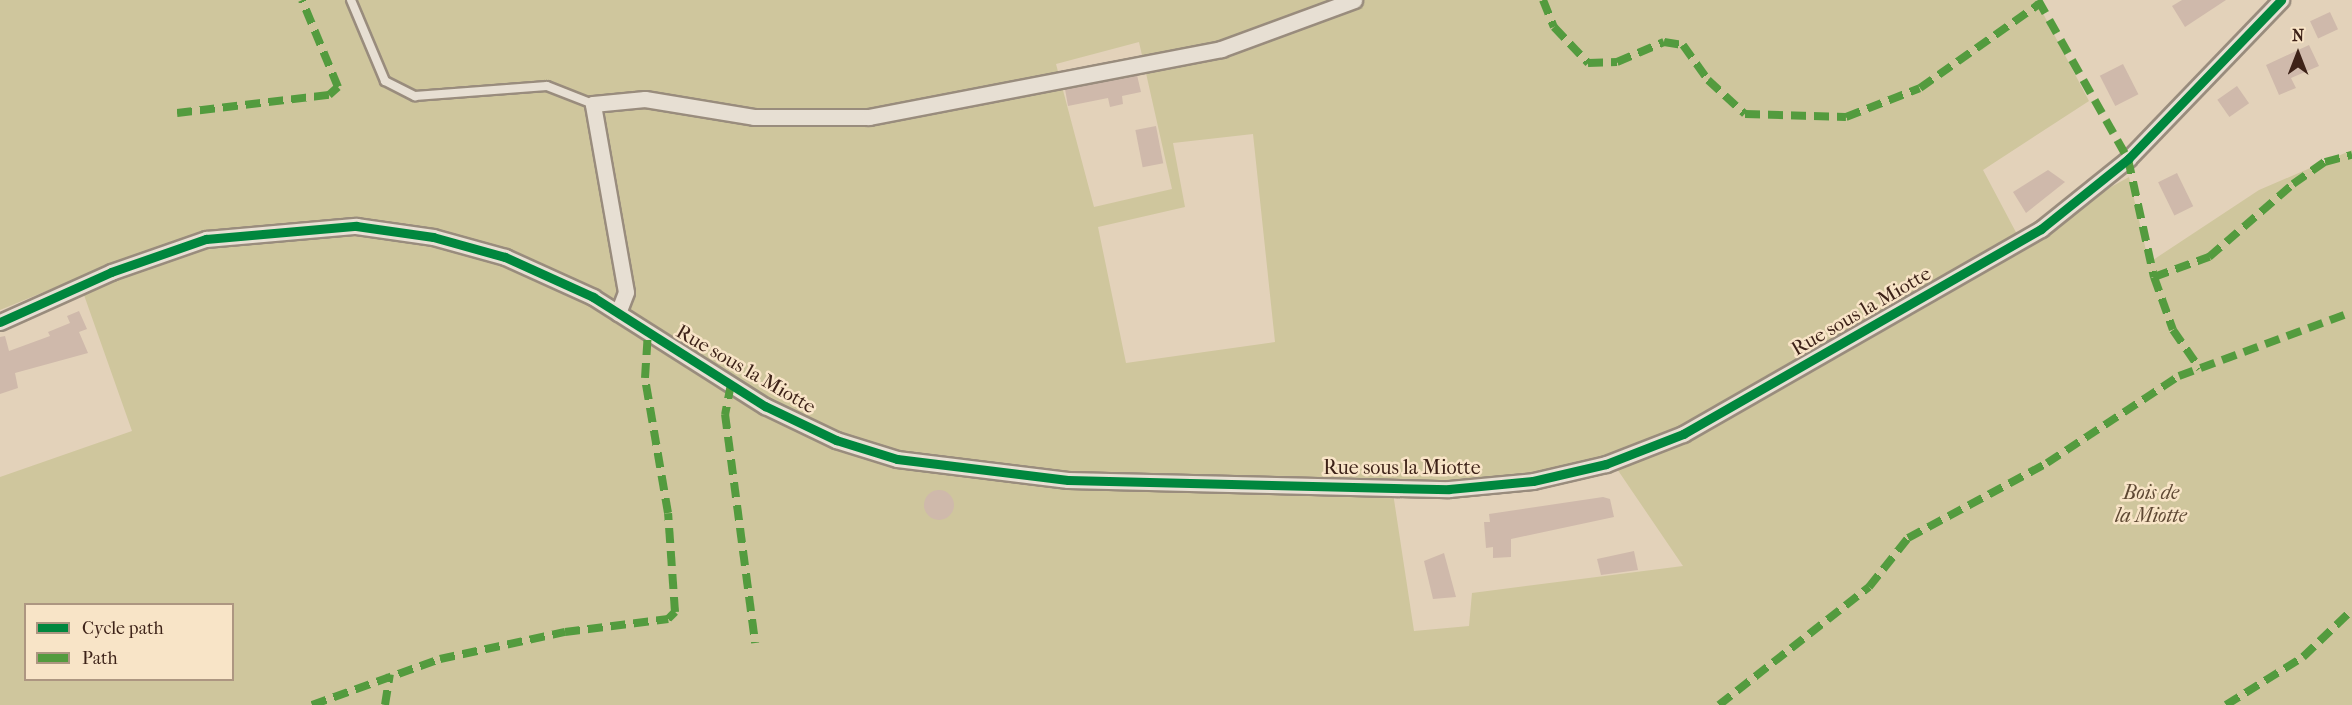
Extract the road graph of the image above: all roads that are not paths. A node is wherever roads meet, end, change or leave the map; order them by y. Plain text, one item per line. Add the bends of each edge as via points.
1 (351, 0) edge
2 (1354, 0) edge
3 (2281, 0) edge
4 (593, 104) junction
5 (618, 313) junction
6 (0, 322) edge

1 - 4 lane via 385,81 415,96 547,86
2 - 4 street via 1221,49 869,117 754,117 645,99
3 - 5 street, Rue sous la Miotte via 2128,159 2041,229 1683,434 1606,464 1533,481 1449,489 1068,480 897,459 836,441 765,406
4 - 5 street via 626,292
5 - 6 street, Rue sous la Miotte via 593,297 505,257 432,237 356,226 206,238 111,272

